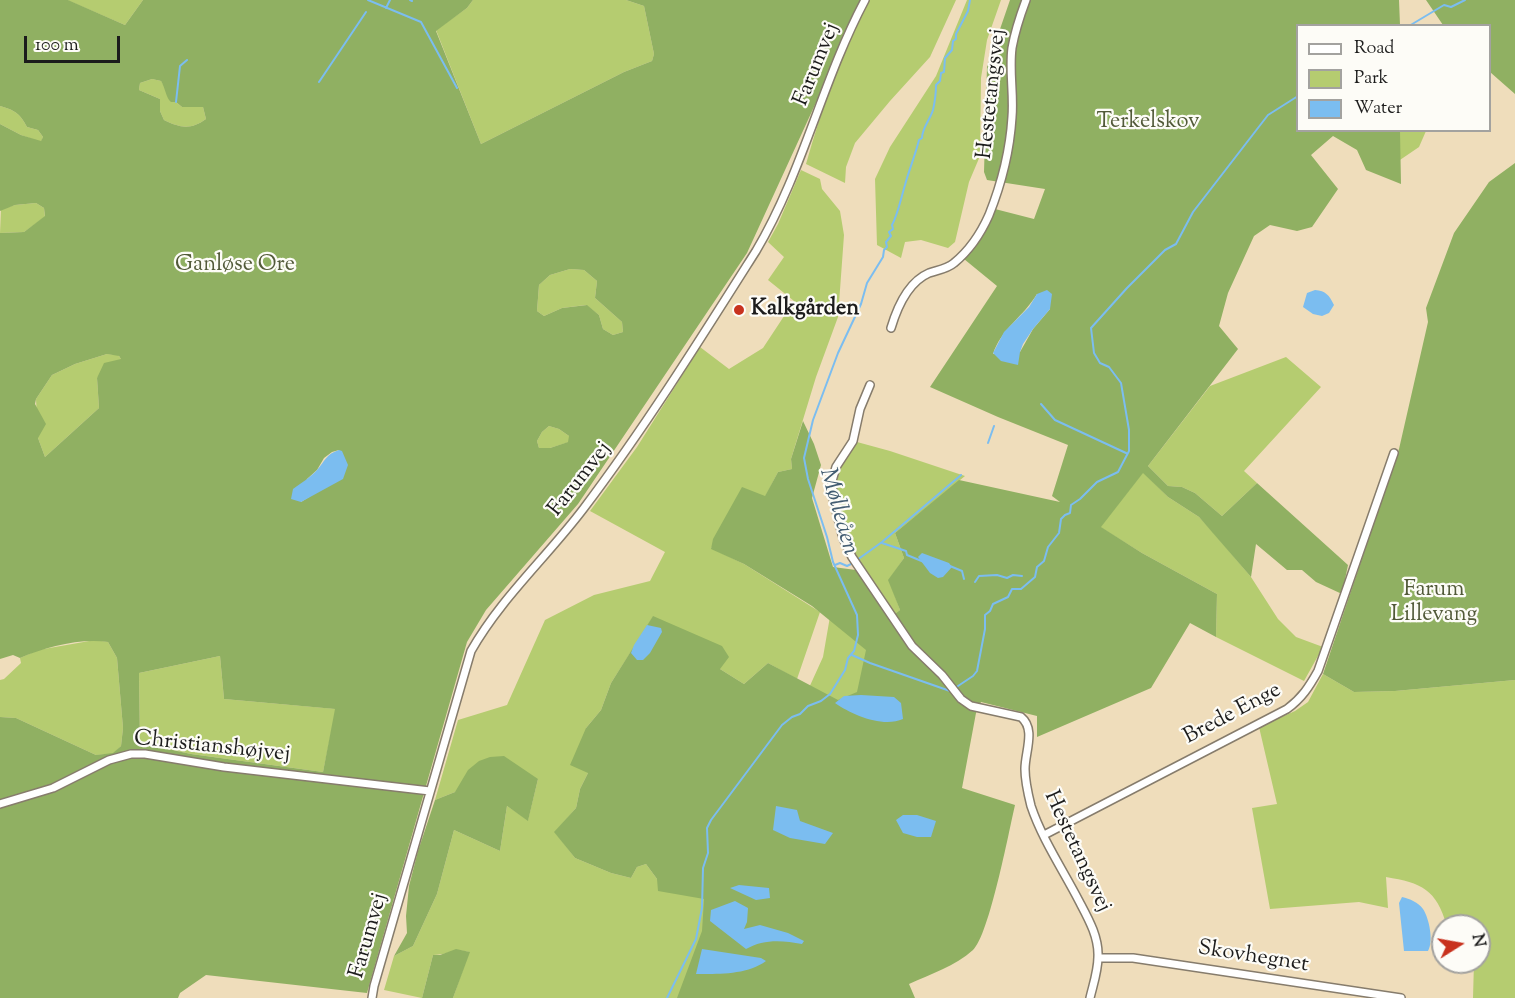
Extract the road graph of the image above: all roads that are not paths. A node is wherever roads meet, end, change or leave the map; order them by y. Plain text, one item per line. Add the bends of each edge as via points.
1 (865, 0) edge
2 (1026, 0) edge
3 (891, 328) dead end
4 (870, 385) dead end
5 (1394, 453) dead end
6 (430, 791) junction
7 (0, 804) edge
8 (1044, 835) junction
9 (1098, 958) junction
10 (372, 998) edge
11 (1090, 998) edge
12 (1401, 998) edge

1 - 6 street, Farumvej via 775,220 633,442 583,509 486,624 471,651
2 - 3 street, Hestetangsvej via 1012,51 1012,117 995,200 978,236 953,264 928,274 905,295
4 - 8 street, Hestetangsvej via 853,441 832,481 843,538 912,646 961,699 971,706 1021,717 1027,722 1027,789
5 - 8 street, Brede Enge via 1318,671 1300,700
6 - 7 street, Christianshøjvej via 131,754 109,760 53,788
6 - 10 street, Farumvej
8 - 9 street, Hestetangsvej via 1094,931
9 - 11 street, Hestetangsvej
9 - 12 street, Skovhegnet via 1133,958

